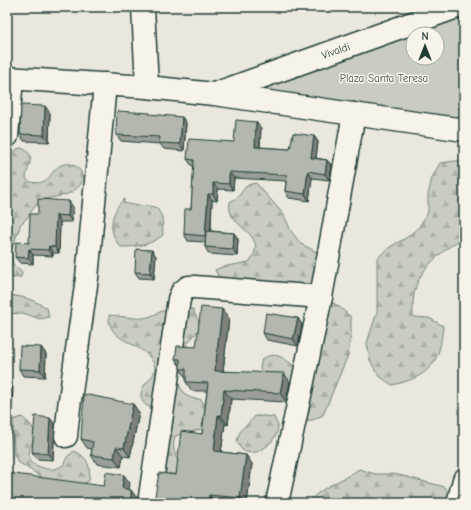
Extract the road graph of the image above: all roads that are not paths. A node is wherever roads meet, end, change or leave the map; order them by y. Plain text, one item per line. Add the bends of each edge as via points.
1 (143, 7) edge
2 (457, 7) edge
3 (10, 78) edge
4 (105, 84) junction
5 (147, 87) junction
6 (214, 94) junction
7 (354, 114) junction
8 (464, 130) edge
9 (7, 136) edge
10 (321, 297) junction
11 (66, 436) dead end
12 (464, 480) edge
13 (149, 503) edge
14 (277, 503) edge
15 (458, 503) edge

1 - 5 street
2 - 6 street, Vivaldi
3 - 4 street
3 - 9 street
4 - 5 street
4 - 11 street via 87,278
5 - 6 street
6 - 7 street
7 - 8 street
7 - 10 street
10 - 13 street via 195,287 188,287 182,292
10 - 14 street
12 - 15 street

